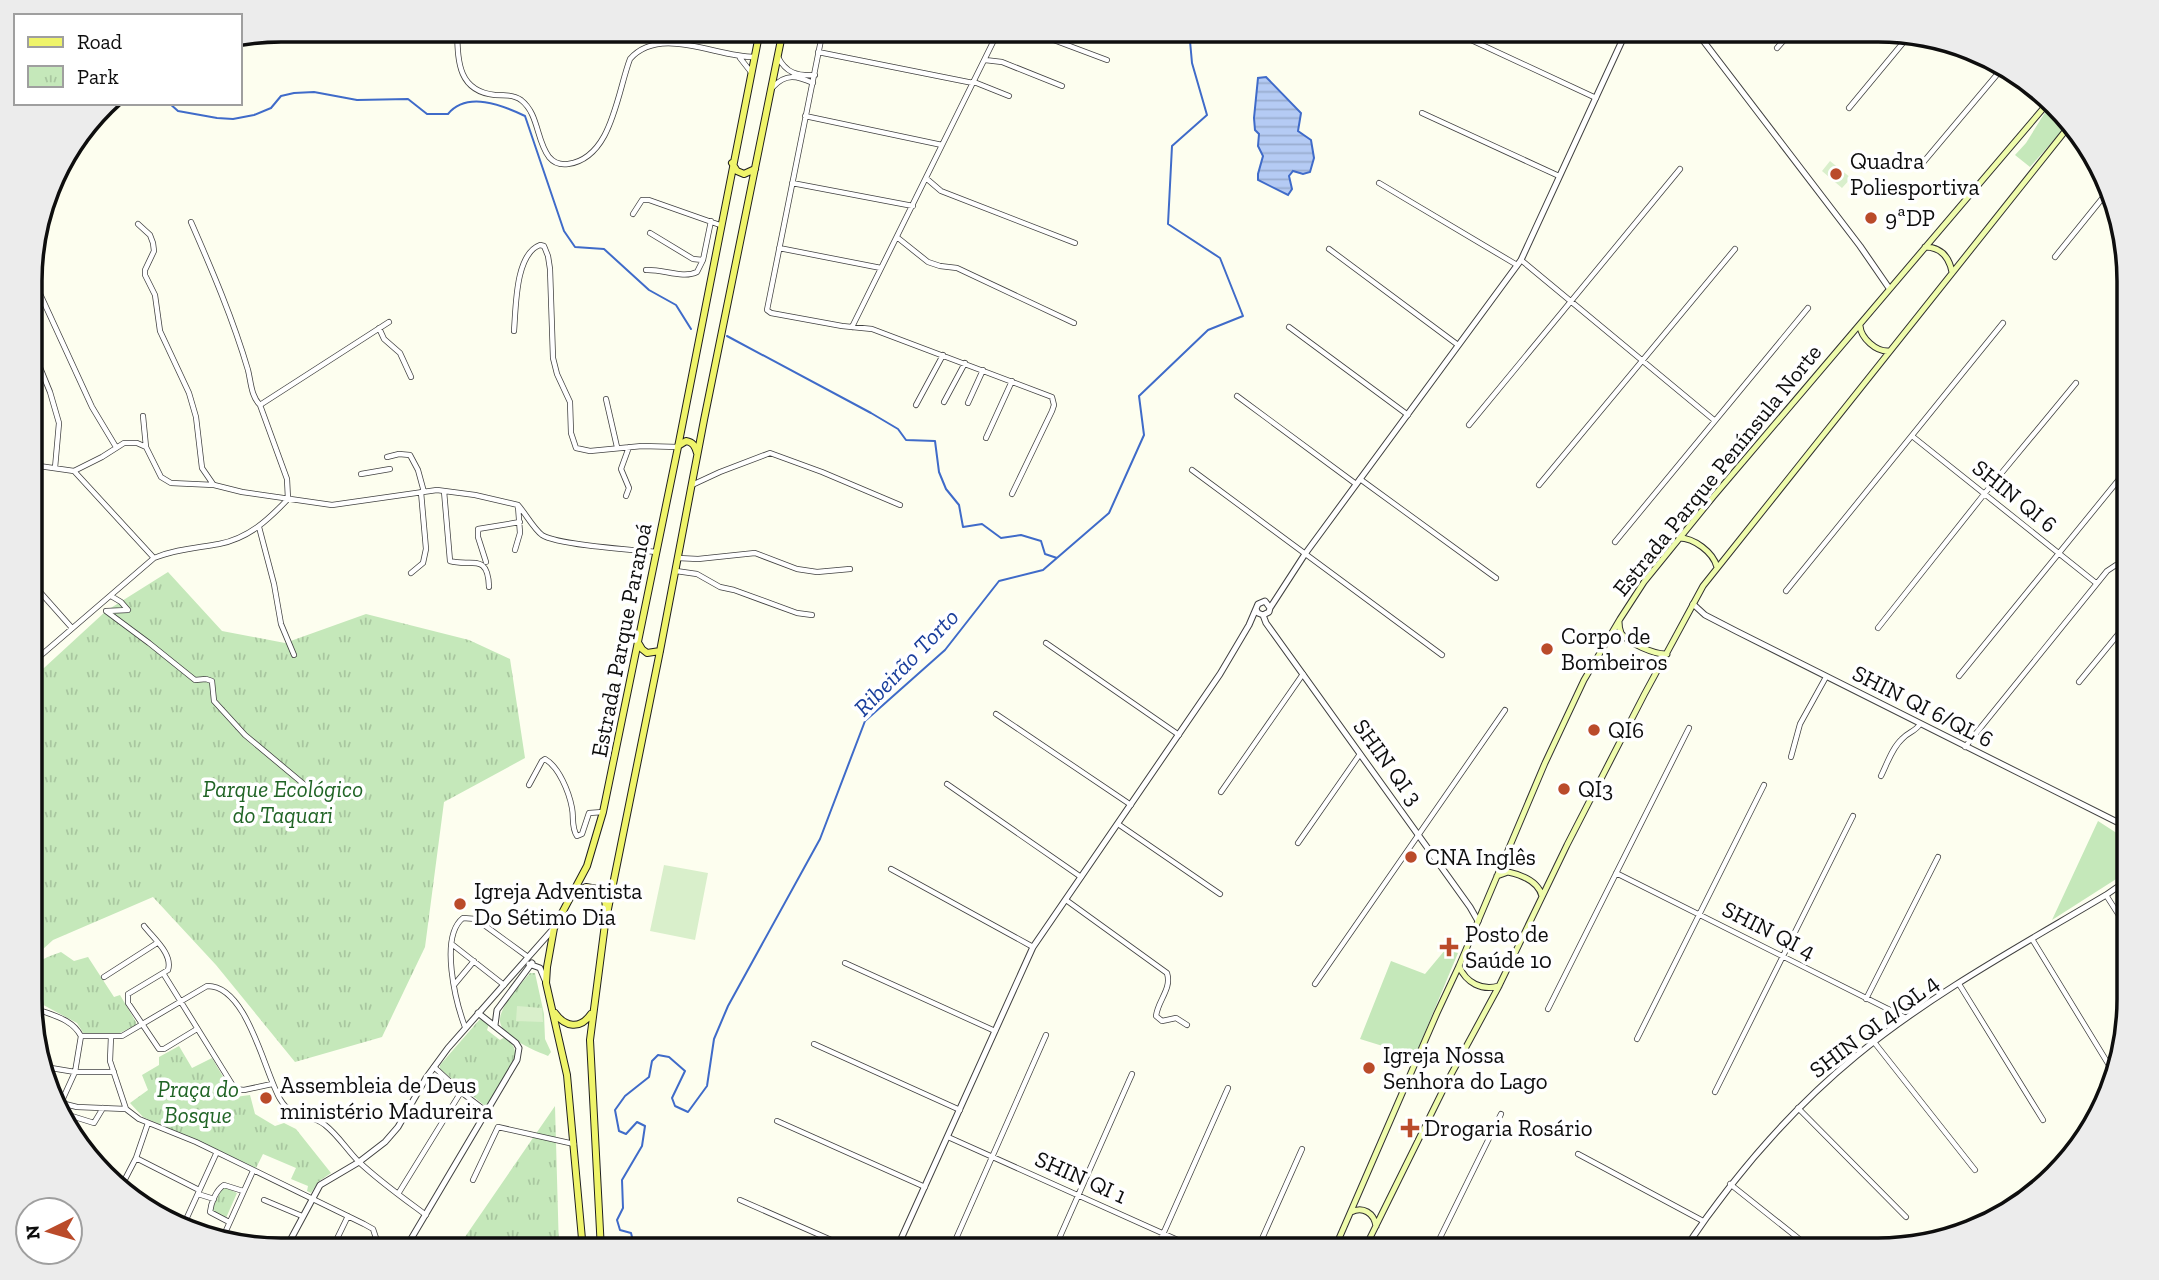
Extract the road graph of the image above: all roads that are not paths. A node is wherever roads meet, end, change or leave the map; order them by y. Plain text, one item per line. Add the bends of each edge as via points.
1 (458, 42) edge
2 (757, 42) edge
3 (781, 42) edge
4 (820, 42) edge
5 (993, 42) edge
6 (1059, 42) edge
7 (1476, 42) edge
8 (1622, 42) edge
9 (1704, 42) edge
10 (1782, 42) edge
11 (1902, 44) edge
12 (1777, 48) dead end
13 (818, 52) junction
14 (778, 56) junction
15 (739, 57) junction
16 (754, 57) junction
17 (985, 60) junction
18 (1107, 60) dead end
19 (751, 72) junction
20 (1997, 74) edge
21 (815, 75) junction
22 (813, 83) junction
23 (974, 83) junction
24 (1062, 86) dead end
25 (772, 88) junction
26 (1009, 96) dead end
27 (1596, 98) junction
28 (1849, 108) dead end
29 (2043, 109) edge
30 (1422, 113) dead end
31 (805, 117) junction
32 (2065, 132) edge
33 (942, 145) junction
34 (732, 163) junction
35 (1922, 165) dead end
36 (755, 169) junction
37 (1679, 169) dead end
38 (1559, 176) junction
39 (927, 179) junction
40 (792, 183) junction
41 (1379, 183) dead end
42 (2102, 199) edge
43 (913, 206) junction
44 (633, 214) dead end
45 (711, 221) junction
46 (191, 222) dead end
47 (138, 224) dead end
48 (720, 225) junction
49 (650, 233) dead end
50 (898, 238) junction
51 (1075, 243) dead end
52 (1924, 247) junction
53 (779, 248) junction
54 (1329, 249) dead end
55 (1735, 249) dead end
56 (2054, 257) dead end
57 (703, 260) junction
58 (1519, 263) junction
59 (881, 268) junction
60 (646, 270) dead end
61 (1952, 272) junction
62 (1891, 286) junction
63 (42, 296) edge
64 (1571, 302) junction
65 (1808, 308) dead end
66 (389, 322) dead end
67 (1074, 323) dead end
68 (2003, 323) dead end
69 (1860, 326) junction
70 (852, 327) junction
71 (1289, 327) dead end
72 (379, 328) junction
73 (514, 331) dead end
74 (1458, 345) junction
75 (1890, 350) junction
76 (943, 355) junction
77 (1643, 360) junction
78 (965, 363) junction
79 (983, 370) junction
80 (42, 372) edge
81 (411, 377) dead end
82 (1012, 381) junction
83 (2076, 383) dead end
84 (1237, 396) dead end
85 (606, 399) dead end
86 (944, 402) dead end
87 (968, 403) dead end
88 (260, 405) junction
89 (916, 405) dead end
90 (1408, 415) junction
91 (143, 416) dead end
92 (1714, 420) junction
93 (1469, 425) dead end
94 (1912, 436) junction
95 (986, 438) dead end
96 (117, 447) junction
97 (146, 447) junction
98 (617, 447) junction
99 (629, 447) junction
100 (678, 447) junction
101 (698, 454) junction
102 (387, 457) dead end
103 (42, 466) edge
104 (55, 468) junction
105 (390, 469) dead end
106 (1192, 470) dead end
107 (74, 471) junction
108 (361, 474) dead end
109 (1358, 481) junction
110 (2116, 483) edge
111 (214, 485) junction
112 (692, 485) junction
113 (1539, 485) dead end
114 (444, 491) junction
115 (422, 492) junction
116 (1985, 493) junction
117 (1012, 494) dead end
118 (626, 496) dead end
119 (288, 499) junction
120 (518, 505) junction
121 (900, 505) dead end
122 (520, 522) junction
123 (259, 527) junction
124 (1679, 538) junction
125 (1615, 542) dead end
126 (516, 550) dead end
127 (656, 552) junction
128 (1305, 554) junction
129 (2058, 554) junction
130 (155, 558) junction
131 (678, 558) junction
132 (486, 562) dead end
133 (2116, 566) edge
134 (1717, 567) junction
135 (850, 569) dead end
136 (676, 571) junction
137 (411, 573) dead end
138 (1496, 578) dead end
139 (2096, 583) junction
140 (1283, 584) junction
141 (489, 587) dead end
142 (1786, 591) dead end
143 (42, 594) edge
144 (111, 596) junction
145 (1265, 601) junction
146 (1693, 604) junction
147 (1256, 609) junction
148 (1270, 609) junction
149 (1688, 612) junction
150 (811, 615) dead end
151 (1262, 615) junction
152 (1705, 615) junction
153 (1620, 619) junction
154 (1249, 625) junction
155 (72, 628) junction
156 (1878, 628) dead end
157 (1278, 637) junction
158 (2116, 637) edge
159 (639, 642) junction
160 (1046, 643) dead end
161 (660, 651) junction
162 (42, 654) edge
163 (1442, 654) dead end
164 (1667, 654) junction
165 (294, 656) dead end
166 (1303, 673) junction
167 (1959, 676) dead end
168 (1826, 677) junction
169 (2079, 682) dead end
170 (1505, 710) dead end
171 (996, 714) dead end
172 (1920, 724) junction
173 (1689, 728) dead end
174 (1179, 734) junction
175 (1965, 747) junction
176 (1360, 754) junction
177 (1791, 757) dead end
178 (1881, 776) dead end
179 (947, 784) dead end
180 (529, 785) dead end
181 (1764, 785) dead end
182 (312, 791) dead end
183 (1221, 792) dead end
184 (1130, 805) junction
185 (603, 812) junction
186 (1853, 816) dead end
187 (2116, 823) edge
188 (1118, 824) junction
189 (1418, 835) junction
190 (1298, 843) dead end
191 (1938, 857) dead end
192 (891, 869) dead end
193 (1616, 873) junction
194 (1497, 876) junction
195 (1081, 877) junction
196 (2116, 888) edge
197 (1220, 894) dead end
198 (2106, 895) junction
199 (1542, 897) junction
200 (1066, 900) junction
201 (568, 901) junction
202 (1470, 907) junction
203 (1483, 910) junction
204 (2116, 910) edge
205 (1699, 913) junction
206 (1478, 921) junction
207 (605, 924) junction
208 (144, 926) dead end
209 (554, 928) junction
210 (2032, 939) junction
211 (157, 943) junction
212 (453, 944) junction
213 (1033, 947) junction
214 (1783, 956) junction
215 (530, 960) junction
216 (474, 961) junction
217 (845, 963) dead end
218 (1459, 966) junction
219 (163, 973) junction
220 (104, 977) dead end
221 (546, 983) junction
222 (1315, 984) dead end
223 (1959, 984) junction
224 (454, 985) junction
225 (505, 985) junction
226 (1499, 986) junction
227 (1866, 999) junction
228 (180, 1001) junction
229 (552, 1009) junction
230 (1548, 1009) dead end
231 (43, 1011) edge
232 (592, 1012) junction
233 (478, 1013) junction
234 (1907, 1018) junction
235 (142, 1025) junction
236 (1187, 1025) dead end
237 (495, 1026) junction
238 (465, 1027) junction
239 (197, 1029) junction
240 (995, 1031) junction
241 (1046, 1035) dead end
242 (81, 1036) junction
243 (111, 1036) junction
244 (1637, 1039) dead end
245 (1874, 1042) junction
246 (814, 1044) dead end
247 (2107, 1063) edge
248 (434, 1067) junction
249 (53, 1069) edge
250 (75, 1072) junction
251 (114, 1072) junction
252 (1132, 1074) dead end
253 (272, 1084) junction
254 (1228, 1088) dead end
255 (461, 1092) junction
256 (1715, 1092) dead end
257 (63, 1097) edge
258 (67, 1105) edge
259 (104, 1108) junction
260 (1798, 1108) junction
261 (126, 1109) junction
262 (960, 1110) junction
263 (488, 1112) junction
264 (1501, 1114) dead end
265 (73, 1117) edge
266 (2043, 1120) dead end
267 (777, 1121) dead end
268 (148, 1123) junction
269 (948, 1137) junction
270 (573, 1144) junction
271 (1302, 1149) dead end
272 (216, 1154) junction
273 (1578, 1154) dead end
274 (993, 1156) junction
275 (136, 1158) junction
276 (359, 1162) junction
277 (1975, 1170) dead end
278 (253, 1171) junction
279 (125, 1180) edge
280 (473, 1181) dead end
281 (1730, 1184) junction
282 (925, 1187) junction
283 (243, 1191) junction
284 (199, 1192) junction
285 (398, 1194) junction
286 (1078, 1195) junction
287 (312, 1197) junction
288 (214, 1199) junction
289 (264, 1200) dead end
290 (740, 1200) dead end
291 (1350, 1213) junction
292 (426, 1215) junction
293 (302, 1216) junction
294 (348, 1216) junction
295 (1906, 1217) dead end
296 (187, 1218) edge
297 (1703, 1221) junction
298 (229, 1222) junction
299 (1376, 1226) junction
300 (225, 1231) edge
301 (1164, 1234) junction
302 (1162, 1237) edge
303 (1172, 1237) edge
304 (1263, 1237) edge
305 (1339, 1237) edge
306 (1370, 1237) edge
307 (1440, 1237) edge
308 (1692, 1237) edge
309 (1797, 1237) edge
310 (291, 1238) edge
311 (338, 1238) edge
312 (376, 1238) edge
313 (412, 1238) edge
314 (582, 1238) edge
315 (600, 1238) edge
316 (826, 1238) edge
317 (902, 1238) edge
318 (957, 1238) edge
319 (1059, 1238) edge

1 - 15 street via 468,84 522,102 535,120 549,156 562,164 588,156 601,143 630,59 637,51 676,43
2 - 16 main road, Estrada Parque Paranoá
3 - 14 main road, Estrada Parque Paranoá
4 - 13 street
5 - 17 street
6 - 18 street
7 - 27 street
8 - 27 street
9 - 62 street
10 - 12 street
11 - 28 street
13 - 21 street
13 - 23 street
14 - 21 street via 791,73
14 - 25 main road, Estrada Parque Paranoá
15 - 16 street
15 - 19 street
16 - 19 main road, Estrada Parque Paranoá
17 - 23 street
17 - 24 street via 1002,62
19 - 34 main road, Estrada Parque Paranoá
20 - 35 street
21 - 22 street
22 - 25 street via 788,76
22 - 31 street
23 - 26 street
23 - 33 street
25 - 36 main road, Estrada Parque Paranoá
27 - 38 street
29 - 52 main road, Estrada Parque Península Norte
30 - 38 street
31 - 33 street
31 - 40 street
32 - 61 main road
33 - 39 street
34 - 36 main road via 744,174
34 - 48 main road, Estrada Parque Paranoá
36 - 101 main road, Estrada Parque Paranoá
37 - 64 street
38 - 58 street
39 - 43 street
39 - 51 street via 941,191
40 - 43 street
40 - 53 street
41 - 58 street
42 - 56 street
43 - 50 street
44 - 45 street via 642,201 649,200
45 - 48 street
45 - 57 street
46 - 88 street
47 - 111 street via 153,243 155,251 145,275 155,295 160,331 189,393 202,468
48 - 100 main road, Estrada Parque Paranoá
49 - 57 street via 697,261
50 - 59 street
50 - 67 street via 934,265 957,268
52 - 61 main road via 1943,253
52 - 62 main road, Estrada Parque Península Norte
53 - 59 street
53 - 70 street via 766,310
54 - 74 street
55 - 77 street
57 - 60 street via 697,272 689,275
58 - 64 street
58 - 74 street
59 - 70 street
61 - 75 main road
62 - 69 main road, Estrada Parque Península Norte
63 - 96 street via 96,415
64 - 77 street
64 - 93 street
65 - 92 street
66 - 72 street
68 - 94 street
69 - 75 main road via 1863,336 1881,351
69 - 124 main road, Estrada Parque Península Norte
70 - 76 street via 872,329
71 - 90 street
72 - 81 street via 400,353
72 - 88 street
73 - 98 street via 521,270 533,248 544,246 550,269 553,358 570,402 574,444 590,451
74 - 90 street
75 - 134 main road
76 - 78 street
76 - 89 street
77 - 92 street
77 - 113 street
78 - 79 street
78 - 86 street
79 - 82 street
79 - 87 street
80 - 104 street via 59,422
82 - 95 street
82 - 117 street via 1052,397 1054,405
83 - 116 street
84 - 109 street
85 - 98 street
88 - 119 street via 287,479
90 - 109 street
91 - 97 street
92 - 125 street
94 - 116 street, SHIN QI 6
94 - 142 street
96 - 97 street via 131,442
96 - 107 street
97 - 111 street via 166,482
98 - 99 street
99 - 100 street
99 - 118 street via 621,468 629,488
100 - 101 main road via 689,441
100 - 127 main road, Estrada Parque Paranoá
101 - 112 main road, Estrada Parque Paranoá
102 - 115 street via 410,456
103 - 104 street
104 - 107 street
105 - 108 street
106 - 128 street
107 - 130 street
109 - 128 street
109 - 138 street
110 - 129 street
111 - 119 street
112 - 121 street via 772,453
112 - 131 main road, Estrada Parque Paranoá
114 - 115 street
114 - 120 street
114 - 141 street via 450,561 477,562 488,574
115 - 119 street via 341,505
115 - 137 street via 426,549 423,563
116 - 129 street, SHIN QI 6
116 - 156 street
119 - 123 street
120 - 122 street
120 - 127 street via 547,538
122 - 126 street
122 - 132 street via 478,529
123 - 130 street via 226,542
123 - 165 street via 281,624
124 - 134 main road via 1701,547
124 - 153 main road, Estrada Parque Península Norte
127 - 159 main road, Estrada Parque Paranoá
128 - 140 street
128 - 163 street
129 - 139 street, SHIN QI 6
129 - 167 street
130 - 144 street
131 - 135 street via 755,553 797,569
131 - 136 main road, Estrada Parque Paranoá
133 - 139 street
134 - 146 main road
136 - 150 street
136 - 161 main road, Estrada Parque Paranoá
139 - 175 street
140 - 145 street
140 - 148 street
143 - 155 street
144 - 155 street
144 - 182 street via 128,610 106,611 195,680 212,681 214,701 245,736
145 - 147 street
145 - 148 street
146 - 149 main road
146 - 152 street, SHIN QI 6/QL 6
147 - 151 street
147 - 154 street
148 - 151 street
148 - 157 street, SHIN QI 3
149 - 152 street, SHIN QI 6/QL 6
149 - 164 main road
151 - 154 street
151 - 157 street, SHIN QI 3
152 - 168 street, SHIN QI 6/QL 6
153 - 164 main road via 1625,638 1654,653
153 - 194 main road, Estrada Parque Península Norte via 1579,689
154 - 174 street
155 - 162 street
157 - 166 street, SHIN QI 3
158 - 169 street
159 - 161 main road via 644,652
159 - 185 main road, Estrada Parque Paranoá
160 - 174 street
161 - 207 main road, Estrada Parque Paranoá
164 - 199 main road
166 - 176 street, SHIN QI 3
166 - 183 street
168 - 172 street, SHIN QI 6/QL 6
168 - 177 street via 1800,724
170 - 189 street
171 - 184 street
172 - 175 street, SHIN QI 6/QL 6
172 - 178 street via 1897,744
173 - 193 street
174 - 184 street
175 - 187 street, SHIN QI 6/QL 6
176 - 189 street, SHIN QI 3
176 - 190 street
179 - 195 street
180 - 185 street via 542,761 549,760 569,797 577,836 582,834 589,813
181 - 205 street
184 - 188 street
185 - 201 main road, Estrada Parque Paranoá via 587,866
186 - 214 street
188 - 195 street
188 - 197 street
189 - 202 street, SHIN QI 3
189 - 222 street
191 - 227 street
192 - 213 street
193 - 205 street, SHIN QI 4
193 - 230 street
194 - 199 main road via 1508,872 1521,877 1537,886
194 - 203 main road, Estrada Parque Península Norte
195 - 200 street
196 - 198 street, SHIN QI 4/QL 4
198 - 204 street
198 - 210 street, SHIN QI 4/QL 4
199 - 226 main road
200 - 213 street
200 - 236 street via 1167,973 1167,989 1156,1016 1162,1021 1176,1018
201 - 207 main road via 581,889 597,889 605,898
201 - 209 main road, Estrada Parque Paranoá
202 - 203 street
202 - 206 street, SHIN QI 3
203 - 206 main road, Estrada Parque Península Norte
205 - 214 street, SHIN QI 4
205 - 244 street
206 - 218 main road, Estrada Parque Península Norte
207 - 232 main road, Estrada Parque Paranoá
208 - 211 street
209 - 215 street
209 - 221 main road, Estrada Parque Paranoá
210 - 223 street, SHIN QI 4/QL 4
210 - 247 street
211 - 219 street via 169,960
211 - 220 street
212 - 215 street via 457,924 463,918 473,918
212 - 216 street
212 - 224 street
213 - 240 street
214 - 227 street, SHIN QI 4
214 - 256 street
215 - 221 street
215 - 225 street
215 - 237 street via 497,1010
216 - 224 street
216 - 225 street
217 - 240 street
218 - 226 main road via 1477,985
218 - 291 main road, Estrada Parque Península Norte
219 - 228 street
219 - 235 street via 127,996
221 - 229 main road, Estrada Parque Paranoá
223 - 234 street, SHIN QI 4/QL 4
223 - 266 street
224 - 238 street
225 - 233 street
226 - 299 main road
227 - 234 street, SHIN QI 4
228 - 235 street
228 - 239 street
228 - 253 street via 208,986 226,993 245,1015
229 - 232 main road via 571,1026 587,1020
229 - 270 main road, Estrada Parque Paranoá via 567,1076
231 - 242 street via 68,1021
232 - 315 main road, Estrada Parque Paranoá
233 - 237 street
233 - 238 street
234 - 245 street, SHIN QI 4/QL 4
235 - 239 street via 159,1049
235 - 243 street via 122,1036
237 - 263 street via 516,1043 519,1053
238 - 248 street
239 - 253 street via 235,1089
240 - 262 street
241 - 274 street
242 - 243 street
242 - 250 street
243 - 251 street
245 - 260 street, SHIN QI 4/QL 4
245 - 277 street
246 - 262 street
248 - 255 street
248 - 276 street via 398,1127 380,1148
249 - 250 street
250 - 251 street
250 - 257 street
251 - 261 street
252 - 286 street
253 - 276 street via 286,1108 325,1125
254 - 301 street
255 - 263 street
255 - 285 street
258 - 259 street
259 - 261 street
259 - 265 street via 94,1123
260 - 281 street, SHIN QI 4/QL 4
260 - 295 street
261 - 268 street
262 - 269 street
263 - 292 street
264 - 307 street
267 - 282 street
268 - 272 street
268 - 275 street
269 - 274 street, SHIN QI 1
269 - 282 street
270 - 280 street via 498,1127
270 - 314 main road, Estrada Parque Paranoá
271 - 304 street
272 - 278 street
272 - 284 street
273 - 297 street
274 - 286 street, SHIN QI 1
274 - 318 street
275 - 279 street
275 - 284 street
276 - 285 street
276 - 287 street via 324,1182
278 - 283 street
278 - 287 street
281 - 297 street, SHIN QI 4/QL 4
281 - 309 street
282 - 317 street
283 - 288 street via 224,1185
283 - 298 street
284 - 288 street
284 - 296 street
285 - 292 street
286 - 301 street, SHIN QI 1
286 - 319 street
287 - 293 street
287 - 294 street
288 - 298 street via 210,1212
289 - 293 street
290 - 316 street
291 - 299 main road via 1367,1211
291 - 305 main road, Estrada Parque Península Norte
292 - 313 street
293 - 310 street
294 - 311 street
294 - 312 street via 373,1229
297 - 308 street, SHIN QI 4/QL 4
298 - 300 street
299 - 306 main road
301 - 302 street
301 - 303 street, SHIN QI 1

